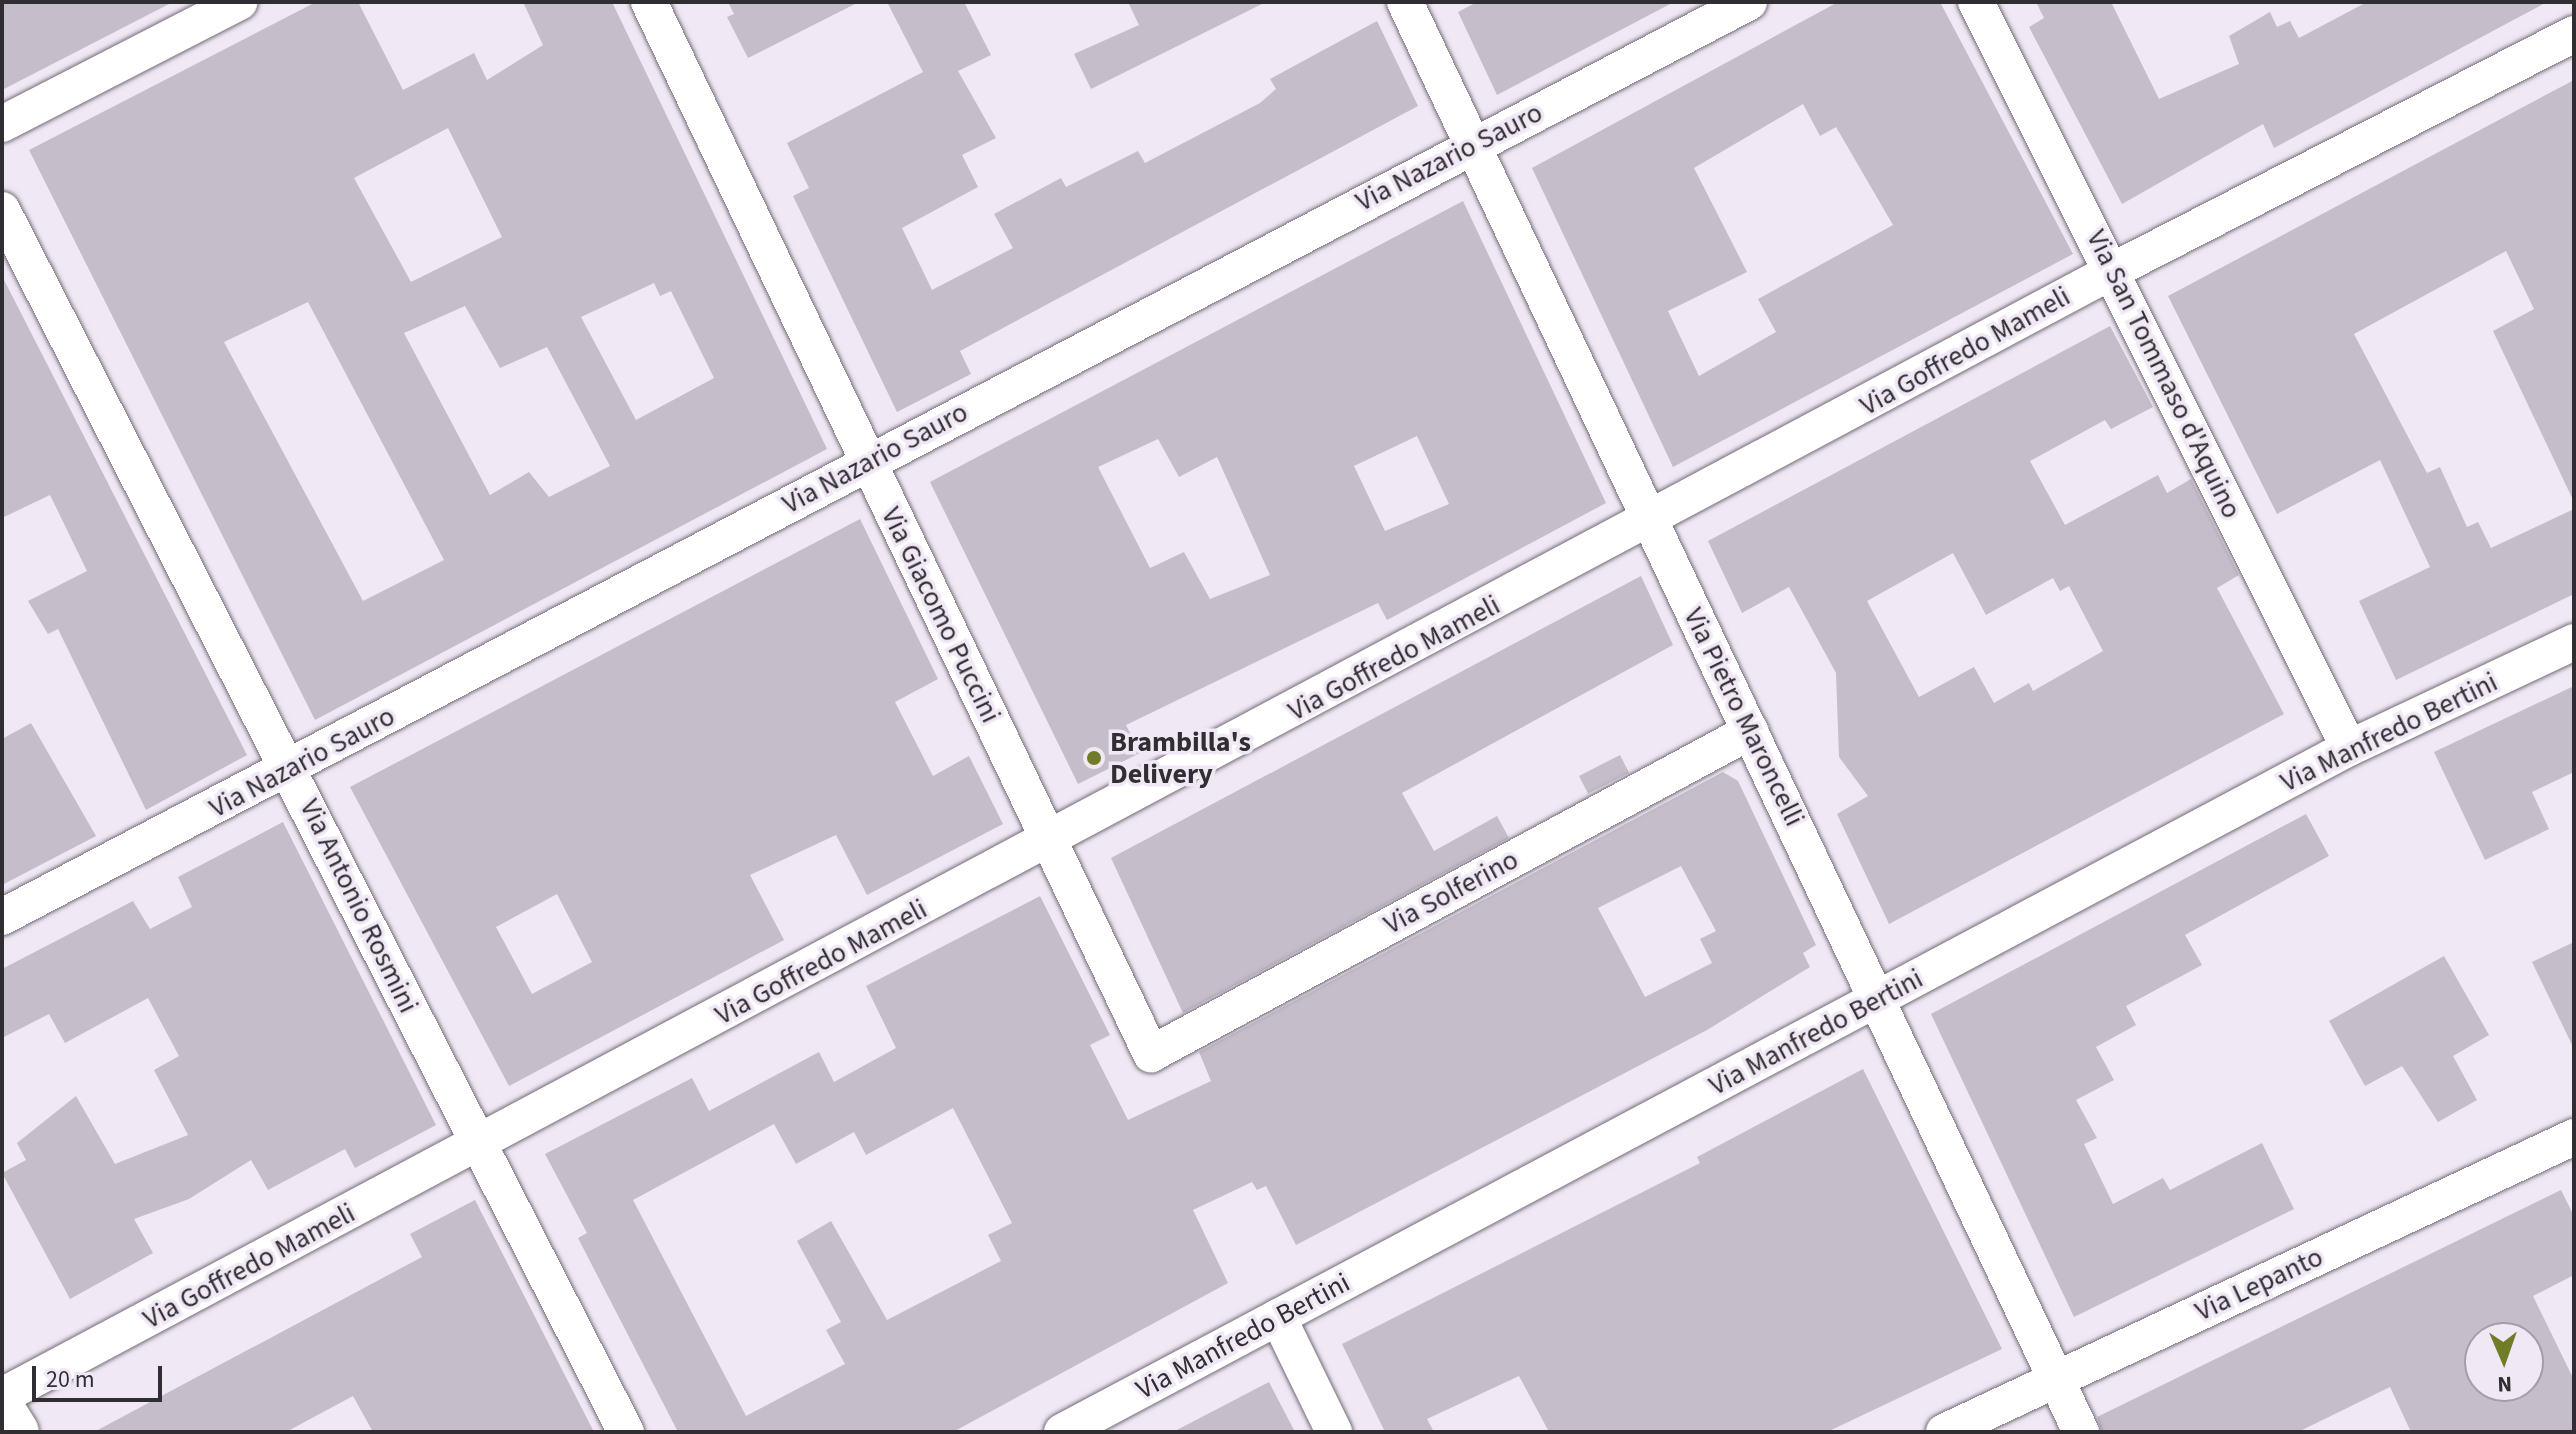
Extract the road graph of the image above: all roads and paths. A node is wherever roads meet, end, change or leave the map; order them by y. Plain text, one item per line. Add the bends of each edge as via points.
1 (239, 2) edge
2 (649, 2) edge
3 (1405, 2) edge
4 (1749, 2) edge
5 (1976, 2) edge
6 (2574, 34) edge
7 (2, 124) edge
8 (1472, 144) junction
9 (2, 210) edge
10 (2114, 270) junction
11 (867, 462) junction
12 (1651, 523) junction
13 (2574, 642) edge
14 (1751, 731) junction
15 (2349, 748) junction
16 (291, 768) junction
17 (1049, 840) junction
18 (2, 917) edge
19 (1879, 999) junction
20 (1151, 1054) joint
21 (2574, 1137) edge
22 (479, 1145) junction
23 (1278, 1317) junction
24 (2057, 1379) junction
25 (2, 1396) edge
26 (2, 1408) edge
27 (17, 1432) edge
28 (626, 1432) edge
29 (1062, 1432) edge
30 (1334, 1432) edge
31 (1944, 1432) edge
32 (2081, 1432) edge

1 - 7 street
2 - 11 street, Via Giacomo Puccini
3 - 8 street, Via Pietro Maroncelli
4 - 8 street, Via Nazario Sauro
5 - 10 street, Via San Tommaso d'Aquino
6 - 10 street, Via Goffredo Mameli
8 - 11 street, Via Nazario Sauro
8 - 12 street, Via Pietro Maroncelli
9 - 16 street, Via Antonio Rosmini
10 - 12 street, Via Goffredo Mameli
10 - 15 street, Via San Tommaso d'Aquino
11 - 16 street, Via Nazario Sauro
11 - 17 street, Via Giacomo Puccini
12 - 14 street, Via Pietro Maroncelli
12 - 17 street, Via Goffredo Mameli
13 - 15 street, Via Manfredo Bertini
14 - 19 street, Via Pietro Maroncelli
14 - 20 street, Via Solferino
15 - 19 street, Via Manfredo Bertini
16 - 18 street, Via Nazario Sauro
16 - 22 street, Via Antonio Rosmini
17 - 20 street, Via Giacomo Puccini
17 - 22 street, Via Goffredo Mameli
19 - 23 street, Via Manfredo Bertini
19 - 24 street, Via Pietro Maroncelli
21 - 24 street, Via Lepanto
22 - 25 street, Via Goffredo Mameli
22 - 28 street, Via Antonio Rosmini
23 - 29 street, Via Manfredo Bertini
23 - 30 street
24 - 31 street, Via Lepanto
24 - 32 street, Via Pietro Maroncelli
26 - 27 street

